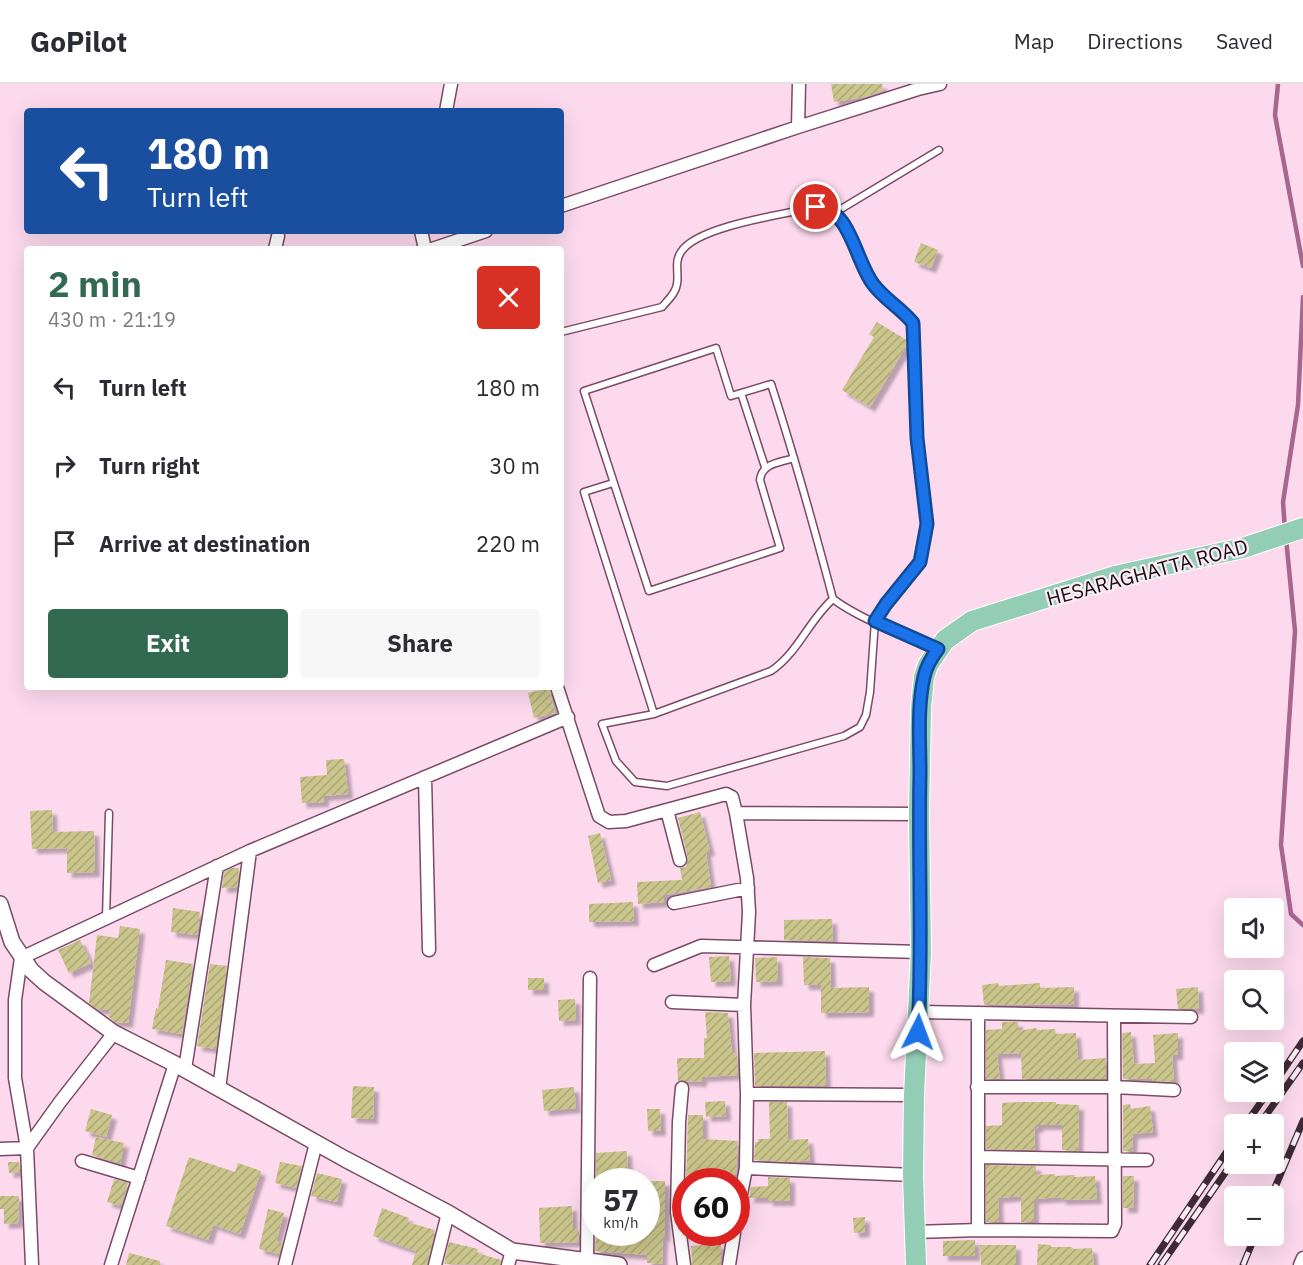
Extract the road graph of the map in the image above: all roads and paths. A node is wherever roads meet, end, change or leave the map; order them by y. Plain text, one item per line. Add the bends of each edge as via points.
1 (452, 84) edge
2 (799, 84) edge
3 (940, 84) edge
4 (918, 87) edge
5 (447, 108) edge
6 (798, 127) junction
7 (939, 150) dead end
8 (564, 205) edge
9 (836, 212) junction
10 (477, 234) edge
11 (278, 236) dead end
12 (276, 246) edge
13 (441, 246) edge
14 (564, 331) edge
15 (741, 393) junction
16 (794, 458) junction
17 (765, 467) junction
18 (613, 483) junction
19 (1292, 531) edge
20 (833, 599) junction
21 (875, 621) junction
22 (938, 649) junction
23 (558, 690) edge
24 (654, 714) junction
25 (568, 717) junction
26 (425, 777) junction
27 (667, 810) junction
28 (109, 813) dead end
29 (735, 813) junction
30 (919, 814) junction
31 (250, 851) junction
32 (680, 860) dead end
33 (217, 866) junction
34 (748, 888) junction
35 (674, 903) dead end
36 (0, 904) edge
37 (106, 918) junction
38 (748, 948) junction
39 (429, 950) dead end
40 (921, 952) junction
41 (21, 958) junction
42 (654, 965) dead end
43 (590, 978) dead end
44 (672, 1002) dead end
45 (744, 1005) junction
46 (919, 1012) junction
47 (978, 1013) junction
48 (1114, 1017) junction
49 (1191, 1017) dead end
50 (114, 1033) junction
51 (180, 1067) junction
52 (1114, 1087) junction
53 (682, 1088) dead end
54 (977, 1088) junction
55 (219, 1089) junction
56 (1174, 1090) dead end
57 (747, 1095) junction
58 (914, 1095) junction
59 (316, 1143) junction
60 (27, 1148) junction
61 (0, 1149) edge
62 (979, 1157) junction
63 (1114, 1160) junction
64 (1147, 1160) dead end
65 (82, 1161) dead end
66 (746, 1168) edge
67 (750, 1168) edge
68 (913, 1175) junction
69 (139, 1178) junction
70 (448, 1214) junction
71 (978, 1230) junction
72 (915, 1232) junction
73 (732, 1246) edge
74 (510, 1258) edge
75 (1303, 1258) edge
76 (587, 1260) junction
77 (32, 1265) edge
78 (111, 1265) edge
79 (285, 1265) edge
80 (435, 1265) edge
81 (619, 1265) edge
82 (684, 1265) edge
83 (729, 1265) edge
84 (916, 1265) edge
85 (1300, 1265) edge

1 - 5 street
2 - 6 street
3 - 4 street
4 - 6 street
6 - 8 street
7 - 9 lane
9 - 14 lane via 816,207 720,228 682,250 677,258 678,285 662,307
9 - 21 lane via 874,285 913,323 917,438 927,524 920,562
10 - 13 street
11 - 12 street
15 - 16 lane via 771,384
15 - 17 lane
15 - 18 lane via 731,396 716,348 584,391
16 - 17 lane
16 - 20 lane
17 - 18 lane via 760,480 780,548 649,591
18 - 24 lane via 584,492
19 - 22 main road, HESARAGHATTA ROAD via 1243,548 1115,576 972,621
20 - 21 lane
20 - 24 lane via 784,663
21 - 22 lane
21 - 24 lane via 866,715 860,727 844,735 667,786 635,782 616,761 602,724
22 - 30 main road, HESARAGHATTA ROAD via 924,677
23 - 25 street
25 - 26 street
25 - 27 street via 599,816 609,822 626,821
26 - 31 street
26 - 39 street
27 - 29 street via 726,794 732,797
27 - 32 street
28 - 37 lane
29 - 30 street
29 - 34 street
30 - 40 main road, HESARAGHATTA ROAD
31 - 33 street
31 - 55 street
33 - 37 street
33 - 51 street
34 - 35 street
34 - 38 street
36 - 41 street
37 - 41 street
38 - 40 street
38 - 42 street via 701,946
38 - 45 street
40 - 46 main road, HESARAGHATTA ROAD
41 - 50 street via 44,982
41 - 60 street via 15,1000 15,1078
43 - 76 street
44 - 45 street
45 - 57 street
46 - 47 street
46 - 58 main road, HESARAGHATTA ROAD
47 - 48 street
47 - 54 street
48 - 49 street
48 - 52 street
50 - 51 street
50 - 60 street
51 - 55 street
51 - 69 street
52 - 54 street
52 - 56 street
52 - 63 street
53 - 82 street via 677,1212
54 - 62 street
55 - 59 street
57 - 58 street
57 - 66 street
58 - 68 main road, HESARAGHATTA ROAD
59 - 70 street
59 - 79 street
60 - 61 street
60 - 77 street
62 - 63 street
62 - 71 street
63 - 64 street
63 - 71 street via 1112,1231
65 - 69 street
67 - 68 street
68 - 72 main road, HESARAGHATTA ROAD
69 - 78 street
70 - 74 street
70 - 80 street
71 - 72 street
72 - 84 main road, HESARAGHATTA ROAD
73 - 83 street
74 - 76 street
75 - 85 street
76 - 81 street

